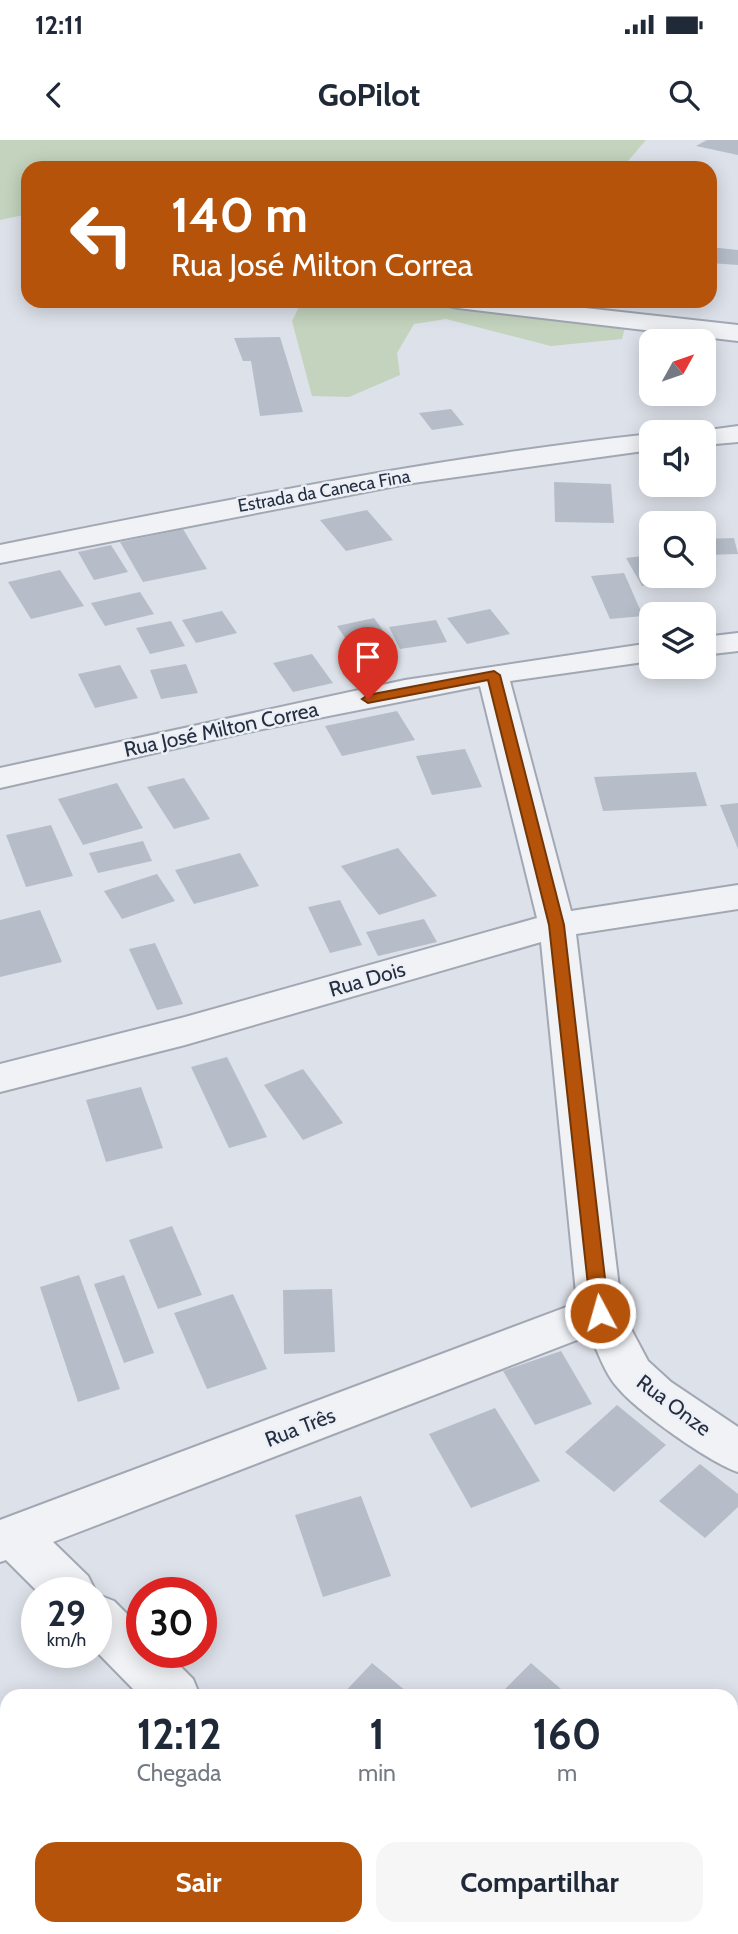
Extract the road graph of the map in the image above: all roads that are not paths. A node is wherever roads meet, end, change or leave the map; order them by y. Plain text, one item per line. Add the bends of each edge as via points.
1 (519, 308) edge
2 (738, 333) edge
3 (738, 433) edge
4 (716, 436) edge
5 (639, 444) edge
6 (0, 554) edge
7 (738, 642) edge
8 (716, 645) edge
9 (639, 654) edge
10 (494, 675) junction
11 (0, 778) edge
12 (738, 897) edge
13 (557, 925) junction
14 (0, 1078) edge
15 (600, 1313) junction
16 (738, 1452) edge
17 (7, 1538) edge
18 (53, 1577) edge
19 (112, 1634) edge
20 (168, 1689) edge

1 - 2 street
3 - 4 street
5 - 6 street, Estrada da Caneca Fina via 357,484
7 - 8 street
9 - 10 street, Rua José Milton Correa
10 - 11 street, Rua José Milton Correa via 218,728
10 - 13 street
12 - 13 street, Rua Dois
13 - 14 street, Rua Dois via 185,1031
13 - 15 street
15 - 16 street, Rua Onze via 632,1374
15 - 17 street, Rua Três
17 - 18 street
19 - 20 street

